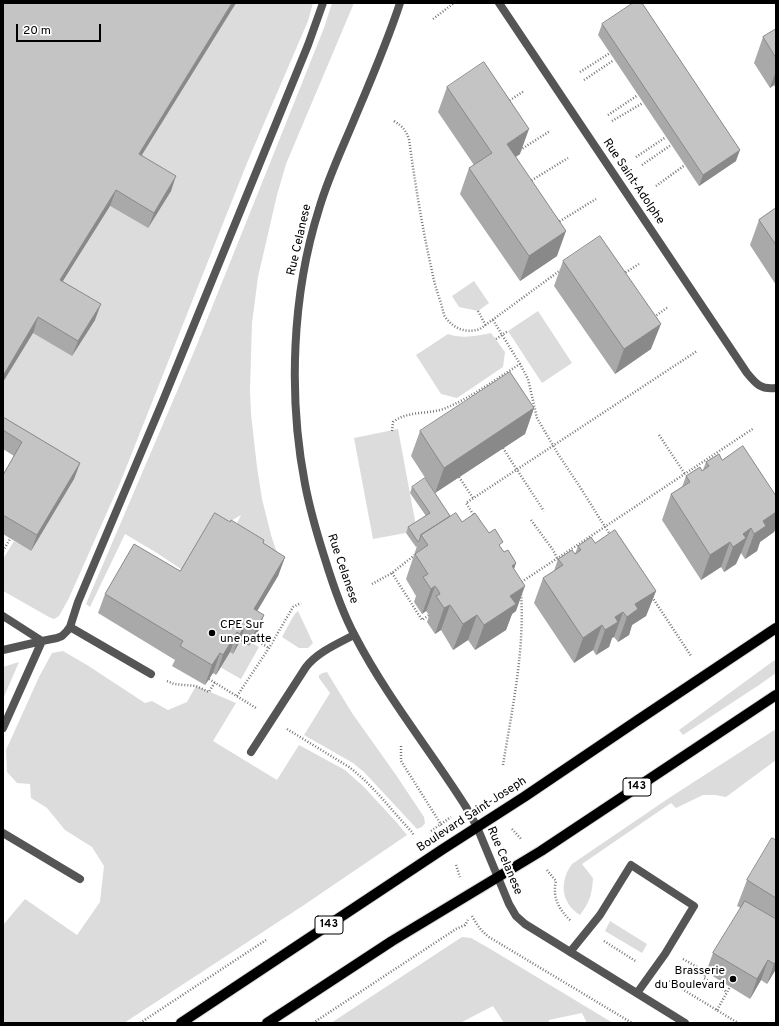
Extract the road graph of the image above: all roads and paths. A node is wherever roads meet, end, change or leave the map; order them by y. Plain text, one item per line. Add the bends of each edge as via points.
1 (323, 3) edge
2 (400, 3) edge
3 (454, 3) edge
4 (499, 4) edge
5 (433, 19) dead end
6 (610, 53) dead end
7 (614, 60) dead end
8 (580, 72) dead end
9 (584, 80) dead end
10 (524, 91) dead end
11 (638, 95) dead end
12 (643, 103) dead end
13 (504, 104) edge
14 (608, 115) dead end
15 (394, 121) dead end
16 (612, 121) dead end
17 (550, 131) dead end
18 (666, 137) dead end
19 (671, 145) dead end
20 (518, 151) edge
21 (636, 157) dead end
22 (568, 158) dead end
23 (642, 165) dead end
24 (685, 165) dead end
25 (525, 184) edge
26 (656, 186) dead end
27 (596, 199) dead end
28 (553, 226) edge
29 (639, 264) dead end
30 (566, 267) edge
31 (620, 276) edge
32 (668, 307) dead end
33 (478, 311) dead end
34 (493, 320) junction
35 (649, 320) edge
36 (486, 326) junction
37 (508, 331) dead end
38 (502, 335) junction
39 (496, 339) dead end
40 (697, 351) dead end
41 (520, 364) junction
42 (776, 388) edge
43 (754, 428) dead end
44 (392, 431) dead end
45 (660, 435) dead end
46 (553, 445) junction
47 (503, 448) edge
48 (516, 470) junction
49 (685, 474) junction
50 (459, 477) edge
51 (473, 498) junction
52 (544, 511) dead end
53 (474, 515) junction
54 (468, 519) edge
55 (531, 520) dead end
56 (478, 521) edge
57 (605, 527) junction
58 (10, 539) edge
59 (614, 540) edge
60 (3, 551) edge
61 (420, 551) edge
62 (558, 559) junction
63 (562, 565) edge
64 (392, 573) junction
65 (516, 577) edge
66 (520, 583) junction
67 (372, 584) dead end
68 (648, 592) edge
69 (301, 604) dead end
70 (3, 616) edge
71 (429, 616) edge
72 (70, 627) junction
73 (776, 628) edge
74 (354, 635) junction
75 (254, 639) edge
76 (42, 641) junction
77 (269, 648) junction
78 (3, 650) edge
79 (691, 656) dead end
80 (151, 674) joint
81 (209, 679) edge
82 (215, 682) junction
83 (776, 695) edge
84 (3, 728) edge
85 (302, 738) dead end
86 (251, 752) dead end
87 (401, 760) dead end
88 (503, 765) dead end
89 (477, 827) junction
90 (3, 833) edge
91 (414, 836) dead end
92 (450, 845) junction
93 (497, 877) junction
94 (80, 879) dead end
95 (556, 881) dead end
96 (466, 895) junction
97 (574, 923) dead end
98 (465, 925) dead end
99 (601, 939) dead end
100 (570, 952) junction
101 (637, 961) dead end
102 (704, 971) dead end
103 (670, 982) dead end
104 (730, 987) edge
105 (727, 992) junction
106 (637, 993) junction
107 (717, 1010) junction
108 (182, 1023) edge
109 (267, 1023) edge
110 (313, 1023) edge
111 (632, 1023) edge
112 (685, 1023) edge
113 (738, 1023) edge

1 - 72 street
2 - 74 street, Rue Celanese via 319,210 306,264 298,322 294,382 304,483 330,576
3 - 5 path
4 - 42 street, Rue Saint-Adolphe via 747,373 756,384
6 - 8 path
7 - 9 path
10 - 13 path
11 - 14 path
12 - 16 path
15 - 36 path via 403,127 409,139 424,238 444,314 453,325 468,332
17 - 20 path
18 - 21 path
19 - 23 path
22 - 25 path
24 - 26 path
27 - 28 path
29 - 31 path
30 - 34 path
32 - 35 path
33 - 36 path
34 - 36 path
34 - 38 path
37 - 38 path
38 - 39 path
38 - 41 path
40 - 46 path
41 - 44 path via 460,402 443,409 399,417 393,422
41 - 46 path via 528,379 537,418
43 - 49 path
45 - 49 path
46 - 48 path
46 - 57 path
47 - 48 path
48 - 51 path
48 - 52 path
49 - 57 path
50 - 51 path
51 - 53 path via 466,503
53 - 54 path
53 - 56 path
55 - 62 path
57 - 59 path
57 - 62 path
58 - 60 path
61 - 64 path
62 - 63 path
62 - 66 path
64 - 67 path
64 - 71 path via 422,620
65 - 66 path
66 - 88 path via 521,636
68 - 79 path
69 - 77 path via 293,607
70 - 76 street
72 - 76 street via 62,636
72 - 80 street
73 - 89 main road, Boulevard Saint-Joseph / 143
74 - 86 street via 310,661
74 - 89 street, Rue Celanese
75 - 77 path
76 - 78 street
76 - 84 street
77 - 82 path via 237,696
80 - 82 path via 174,684 196,686 209,692
81 - 82 path
83 - 93 main road, 143 via 541,851
85 - 91 path via 358,774
87 - 92 path via 442,826
89 - 92 main road, Boulevard Saint-Joseph / 143
89 - 93 street, Rue Celanese
90 - 94 street
92 - 96 path
92 - 108 main road, Boulevard Saint-Joseph / 143
93 - 96 main road, 143
93 - 100 street, Rue Celanese via 516,916
95 - 97 path via 554,889 557,903
96 - 109 main road, 143
96 - 111 path via 472,916 482,932
98 - 110 path
99 - 101 path
100 - 106 street, Rue Celanese
100 - 106 street via 600,915 631,865 694,906 665,954
102 - 105 path via 704,978
103 - 107 path
104 - 105 path
105 - 107 path
106 - 112 street, Rue Celanese
107 - 113 path

